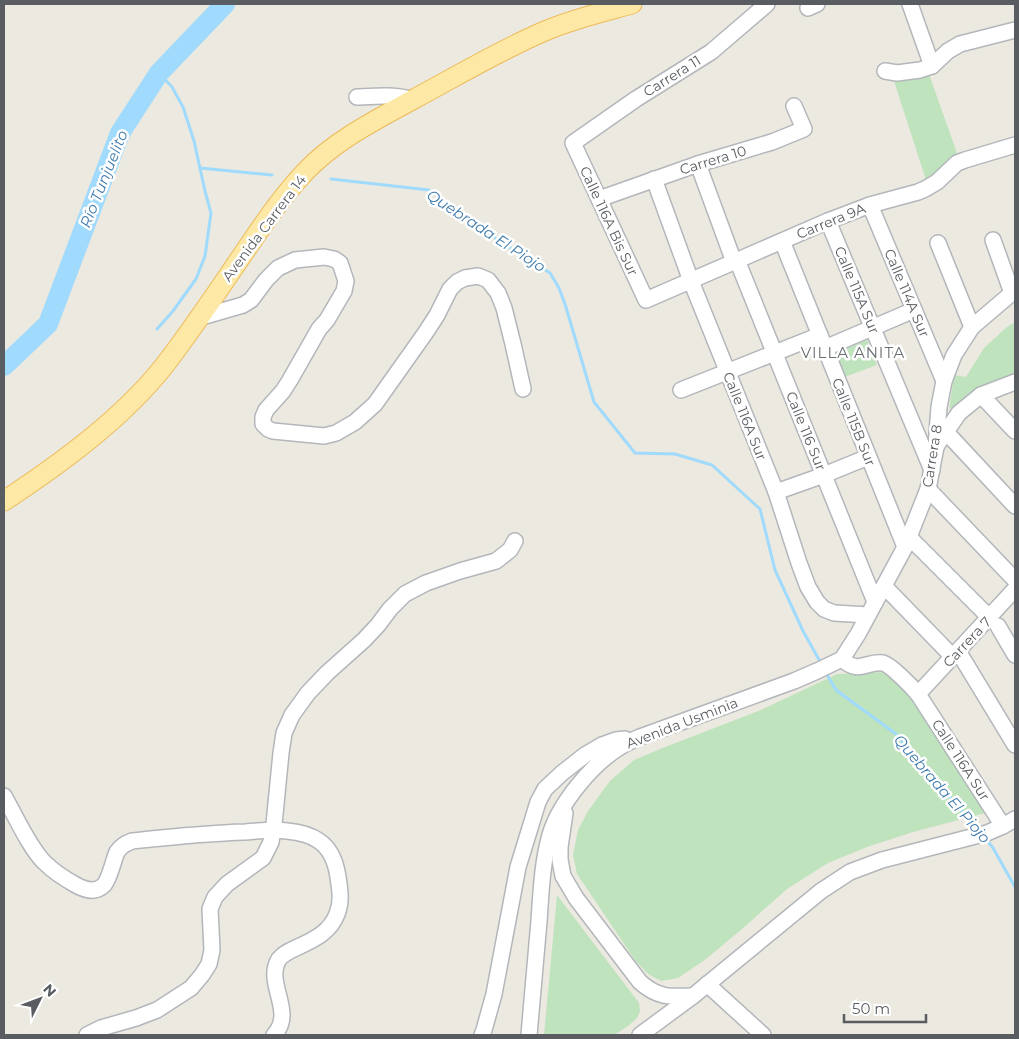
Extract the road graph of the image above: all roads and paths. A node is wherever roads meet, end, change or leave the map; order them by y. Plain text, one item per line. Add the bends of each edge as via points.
1 (632, 4) edge
2 (767, 4) edge
3 (910, 4) edge
4 (1015, 30) edge
5 (932, 66) junction
6 (885, 71) dead end
7 (357, 97) dead end
8 (414, 100) junction
9 (794, 106) dead end
10 (573, 143) joint
11 (1015, 145) edge
12 (698, 164) junction
13 (654, 180) junction
14 (599, 199) junction
15 (870, 205) junction
16 (828, 221) junction
17 (994, 240) dead end
18 (782, 241) junction
19 (938, 243) dead end
20 (735, 261) junction
21 (691, 280) junction
22 (1014, 292) edge
23 (646, 300) joint
24 (914, 310) junction
25 (198, 318) junction
26 (972, 327) junction
27 (872, 328) junction
28 (822, 342) junction
29 (774, 353) junction
30 (727, 372) junction
31 (944, 381) junction
32 (1015, 382) edge
33 (523, 389) dead end
34 (680, 390) dead end
35 (982, 396) junction
36 (1015, 431) edge
37 (946, 432) junction
38 (936, 447) junction
39 (868, 457) junction
40 (932, 470) junction
41 (824, 475) junction
42 (928, 489) junction
43 (776, 492) junction
44 (4, 501) edge
45 (1015, 506) edge
46 (515, 541) dead end
47 (907, 542) junction
48 (1015, 580) edge
49 (884, 586) junction
50 (1015, 589) edge
51 (875, 602) junction
52 (868, 615) junction
53 (993, 622) junction
54 (955, 654) junction
55 (1015, 655) edge
56 (829, 665) junction
57 (918, 694) junction
58 (640, 737) junction
59 (1015, 745) edge
60 (4, 796) edge
61 (566, 802) junction
62 (1009, 822) edge
63 (273, 831) junction
64 (707, 984) junction
65 (693, 996) junction
66 (87, 1035) edge
67 (274, 1035) edge
68 (482, 1035) edge
69 (529, 1035) edge
70 (640, 1035) edge
71 (763, 1035) edge

1 - 8 main road, Avenida Carrera 14 via 569,22 525,40
2 - 10 street, Carrera 11 via 711,52 636,98
3 - 5 street
4 - 5 street via 960,44
5 - 6 street via 897,73
7 - 8 street via 388,95
8 - 25 main road, Avenida Carrera 14 via 333,147 310,167 268,217
9 - 12 street, Carrera 10 via 804,129
10 - 14 street, Calle 116A Bis Sur
11 - 15 street, Carrera 9A via 957,163 925,189
12 - 13 street, Carrera 10
12 - 20 street, Calle 116 Sur
13 - 14 street, Carrera 10
13 - 21 street, Calle 116A Sur
14 - 23 street, Calle 116A Bis Sur
15 - 16 street, Carrera 9A
15 - 24 street, Calle 114A Sur
16 - 18 street, Carrera 9A
16 - 27 street, Calle 115A Sur
17 - 22 street
18 - 20 street, Carrera 9A
18 - 28 street, Calle 115B Sur
19 - 26 street
20 - 21 street, Carrera 9A
20 - 29 street, Calle 116 Sur
21 - 23 street, Carrera 9A
21 - 30 street, Calle 116A Sur
22 - 26 street, Carrera 8
24 - 27 street
24 - 31 street, Calle 114A Sur
25 - 33 street via 243,305 278,268 295,260 324,257 340,263 346,281 344,291 283,391 263,417 263,424 273,431 324,436 345,429 370,409 401,370 450,289 456,282 478,276 488,280 498,293
25 - 44 main road, Avenida Carrera 14 via 163,367 127,405 71,454
26 - 31 street, Carrera 8 via 954,355
27 - 28 street
27 - 40 street, Calle 115A Sur
28 - 29 street
28 - 39 street, Calle 115B Sur
29 - 30 street
29 - 41 street, Calle 116 Sur
30 - 34 street
30 - 43 street, Calle 116A Sur
31 - 38 street, Carrera 8
32 - 35 street
35 - 36 street
35 - 37 street via 959,413
37 - 38 street
37 - 45 street
38 - 40 street, Carrera 8
39 - 41 street
39 - 47 street, Calle 115B Sur
40 - 42 street, Carrera 8
41 - 43 street
41 - 51 street, Calle 116 Sur
42 - 47 street, Carrera 8
42 - 48 street
43 - 52 street, Calle 116A Sur via 799,563 817,602 834,613
46 - 63 street via 510,550 496,561 426,583 405,594 364,640 308,693 284,733
47 - 49 street, Carrera 8
47 - 53 street, Calle 115B Sur
49 - 51 street, Carrera 8
49 - 54 street
50 - 53 street, Carrera 7
51 - 52 street, Carrera 8
52 - 56 street, Carrera 8 via 851,646
53 - 54 street, Carrera 7
53 - 55 street, Calle 115B Sur
54 - 57 street, Carrera 7
54 - 59 street
56 - 57 street, Calle 116A Sur via 859,667 883,663
56 - 58 street, Avenida Usminia
57 - 62 street, Calle 116A Sur
58 - 61 street, Avenida Usminia via 604,758
58 - 68 street via 616,740 585,755 562,772 545,789 538,802 518,866 494,994
60 - 63 street via 43,861 72,883 88,890 103,886 119,848 132,841
61 - 65 street via 560,860 569,888 648,990 659,995
61 - 69 street, Avenida Usminia via 550,834 544,864
62 - 64 street via 981,834 882,860 850,872 821,891
63 - 66 street via 263,858 227,884 215,897 210,909 212,950 202,976 191,988 157,1010
63 - 67 street via 303,834 324,845 332,855 337,871 341,903 332,926 278,961 275,976 282,1011 281,1022
64 - 65 street
64 - 71 street
65 - 70 street

